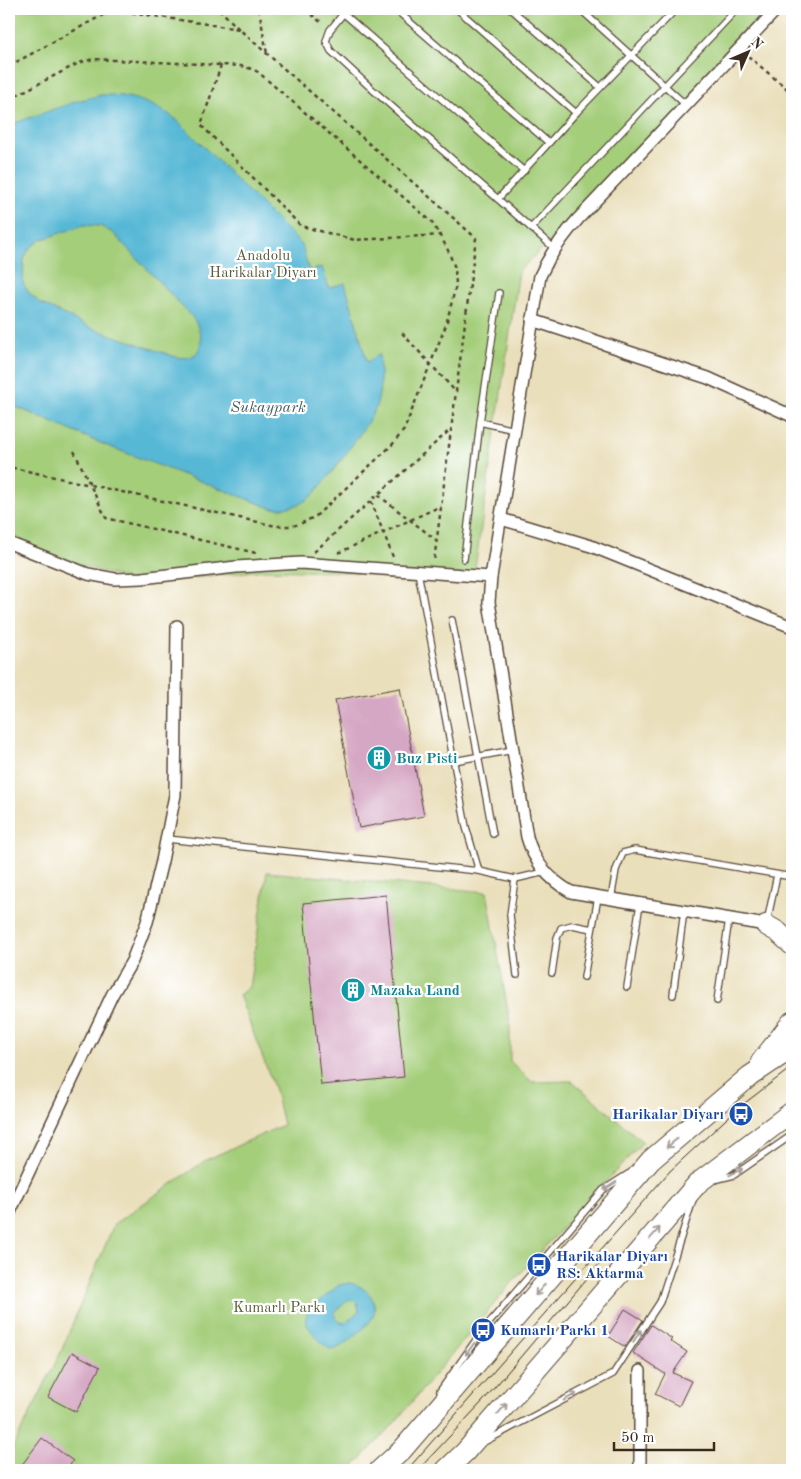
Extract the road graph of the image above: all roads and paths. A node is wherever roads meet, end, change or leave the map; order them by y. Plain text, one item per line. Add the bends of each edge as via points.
1 (108, 9) edge
2 (143, 9) edge
3 (219, 9) edge
4 (259, 9) edge
5 (305, 9) edge
6 (395, 9) edge
7 (457, 9) edge
8 (512, 9) edge
9 (580, 9) edge
10 (676, 9) edge
11 (737, 9) edge
12 (777, 9) edge
13 (114, 10) edge
14 (345, 11) edge
15 (141, 14) junction
16 (239, 30) junction
17 (330, 30) junction
18 (739, 48) junction
19 (267, 54) junction
20 (631, 55) junction
21 (221, 65) junction
22 (9, 66) edge
23 (665, 86) junction
24 (600, 87) junction
25 (792, 93) edge
26 (9, 99) edge
27 (686, 105) junction
28 (576, 113) junction
29 (549, 143) junction
30 (524, 171) junction
31 (498, 199) junction
32 (531, 228) junction
33 (441, 234) junction
34 (554, 248) junction
35 (499, 293) dead end
36 (532, 320) junction
37 (402, 333) dead end
38 (430, 364) junction
39 (456, 392) junction
40 (792, 416) edge
41 (480, 422) junction
42 (451, 429) junction
43 (515, 430) junction
44 (74, 451) dead end
45 (9, 467) edge
46 (91, 485) junction
47 (378, 495) junction
48 (371, 501) junction
49 (441, 506) junction
50 (500, 519) junction
51 (410, 520) junction
52 (383, 532) junction
53 (436, 540) junction
54 (9, 542) edge
55 (262, 554) dead end
56 (464, 559) dead end
57 (301, 563) junction
58 (314, 564) junction
59 (398, 570) junction
60 (418, 572) junction
61 (432, 573) junction
62 (491, 577) junction
63 (452, 620) dead end
64 (177, 626) dead end
65 (792, 627) edge
66 (513, 750) junction
67 (480, 756) junction
68 (454, 761) junction
69 (494, 834) dead end
70 (167, 839) junction
71 (480, 871) junction
72 (545, 872) junction
73 (777, 875) junction
74 (792, 877) edge
75 (515, 879) junction
76 (598, 897) junction
77 (611, 899) junction
78 (640, 904) junction
79 (684, 911) junction
80 (729, 919) junction
81 (766, 925) junction
82 (792, 926) edge
83 (592, 929) junction
84 (792, 934) edge
85 (792, 945) edge
86 (552, 973) dead end
87 (517, 975) dead end
88 (584, 977) dead end
89 (627, 987) dead end
90 (673, 995) dead end
91 (717, 1001) dead end
92 (792, 1022) edge
93 (792, 1048) edge
94 (750, 1076) junction
95 (792, 1112) edge
96 (792, 1135) edge
97 (698, 1184) junction
98 (9, 1214) edge
99 (640, 1371) dead end
100 (464, 1452) junction
101 (380, 1470) edge
102 (446, 1470) edge
103 (640, 1470) edge

1 - 13 path
2 - 15 path
3 - 16 path
4 - 19 path
5 - 17 path
6 - 29 lane
7 - 28 lane
8 - 24 lane
9 - 20 lane
10 - 20 lane
11 - 23 lane
12 - 18 street
13 - 15 path
13 - 22 path
14 - 17 lane
14 - 30 lane
15 - 16 path
16 - 19 path
17 - 31 lane via 326,41 331,51
18 - 25 path
18 - 27 street
19 - 39 path via 476,238
20 - 23 lane
20 - 24 lane
21 - 26 path via 93,59
21 - 33 path via 246,67 258,72 426,215
21 - 33 path via 201,125 301,226 355,240
23 - 27 lane
23 - 32 lane
24 - 28 lane
27 - 34 street
28 - 29 lane
29 - 30 lane
30 - 31 lane
31 - 32 lane
32 - 34 lane
33 - 38 path via 454,268 456,285 451,310
34 - 36 street via 540,276
35 - 41 lane
36 - 40 street via 708,378
36 - 43 street
37 - 38 path
38 - 39 path
38 - 46 path via 398,439 316,516 300,524 276,526
39 - 42 path
41 - 43 lane
41 - 56 lane
42 - 47 path
42 - 49 path
43 - 50 street
44 - 46 path
45 - 46 path
46 - 55 path via 106,518
47 - 48 path
47 - 51 path
48 - 52 path
48 - 57 path
49 - 51 path
49 - 53 path
50 - 62 street
50 - 65 street via 591,546
51 - 52 path
51 - 53 path
52 - 58 path
52 - 59 path
53 - 61 path
54 - 57 street via 88,574 115,579
57 - 58 street
58 - 59 street
59 - 60 street
60 - 61 street
60 - 68 lane
61 - 62 street
62 - 66 street via 489,602
63 - 67 lane
64 - 70 street via 175,795
66 - 67 lane
66 - 72 street via 526,837
67 - 68 lane
67 - 69 lane
68 - 71 lane via 466,827
70 - 71 lane
70 - 98 street via 140,942
71 - 75 lane
72 - 75 lane
72 - 76 street via 571,892
73 - 74 lane
73 - 77 lane via 635,850 623,853
73 - 81 lane
75 - 87 lane via 510,915
76 - 77 street
76 - 83 lane
77 - 78 street
78 - 79 street
78 - 89 lane
79 - 80 street
79 - 90 lane
80 - 81 street
80 - 91 lane
81 - 82 highway
81 - 84 highway
81 - 85 highway
83 - 86 lane via 572,925 561,928
83 - 88 lane
92 - 94 highway
93 - 94 highway
94 -> 101 highway via 651,1160 402,1450
95 - 97 highway
97 -> 96 lane via 734,1175
100 -> 97 highway
100 -> 97 lane via 613,1374 660,1302
99 - 103 street
100 - 102 highway

